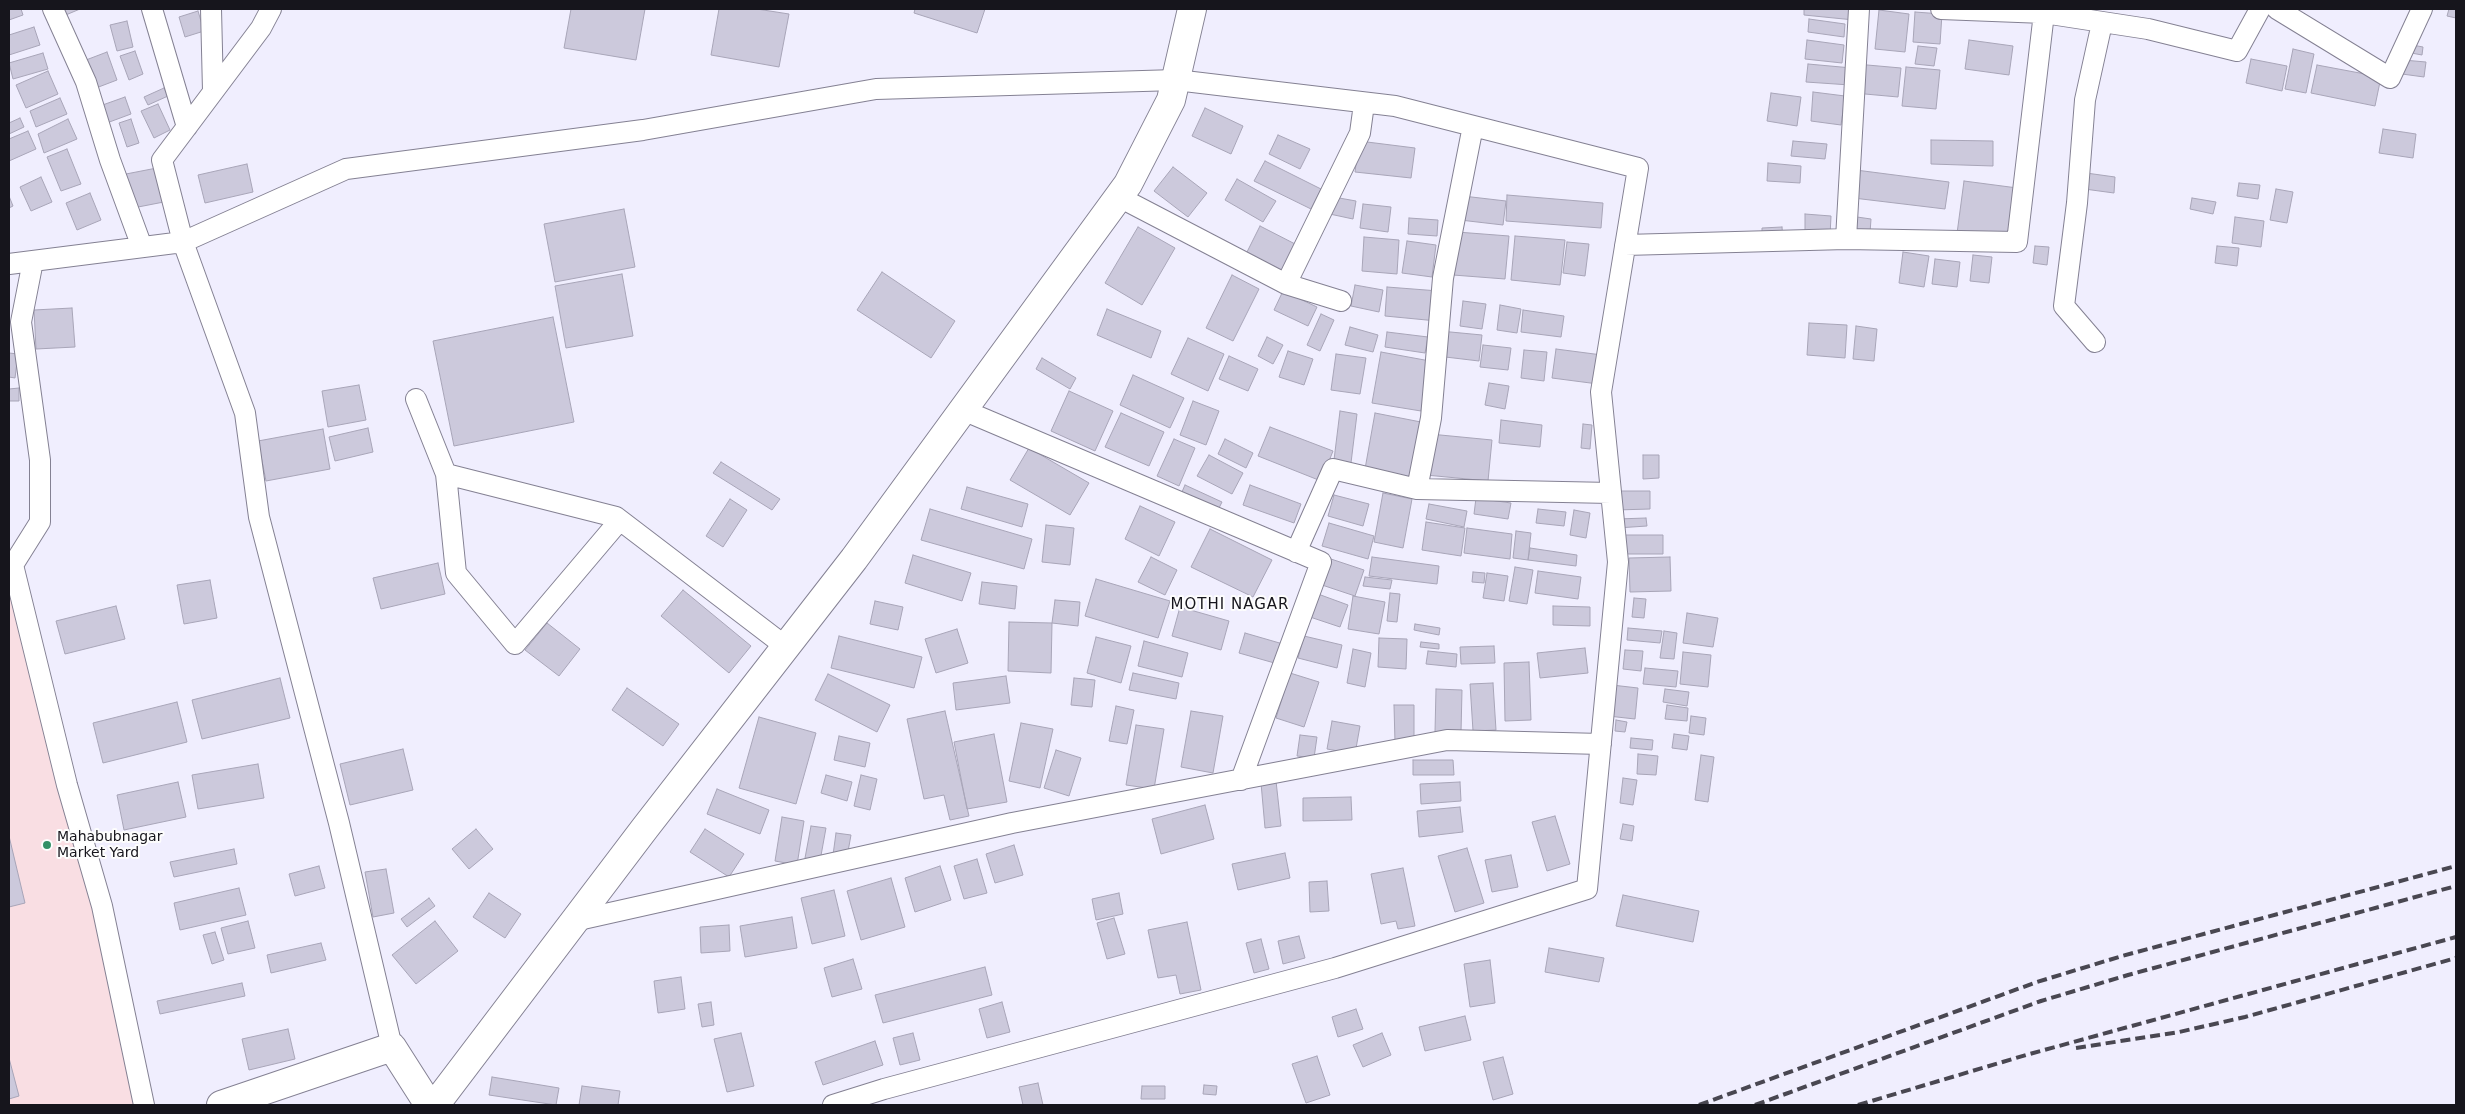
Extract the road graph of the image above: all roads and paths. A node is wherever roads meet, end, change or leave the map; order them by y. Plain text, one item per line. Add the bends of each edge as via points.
1 (53, 9) edge
2 (152, 9) edge
3 (211, 9) edge
4 (271, 9) edge
5 (1192, 9) edge
6 (1859, 9) edge
7 (1942, 9) edge
8 (2260, 9) edge
9 (2277, 9) edge
10 (2422, 9) edge
11 (2044, 13) junction
12 (2102, 22) junction
13 (1176, 80) junction
14 (213, 91) junction
15 (1364, 104) junction
16 (1473, 126) junction
17 (187, 127) junction
18 (1118, 197) junction
19 (1846, 239) junction
20 (183, 242) junction
21 (1626, 245) junction
22 (142, 247) junction
23 (33, 261) junction
24 (9, 264) edge
25 (1286, 284) junction
26 (1341, 301) dead end
27 (2095, 342) dead end
28 (416, 399) dead end
29 (963, 410) junction
30 (446, 474) junction
31 (1417, 489) junction
32 (1611, 493) junction
33 (616, 517) junction
34 (1296, 552) junction
35 (11, 566) edge
36 (786, 646) junction
37 (1601, 744) junction
38 (1241, 780) junction
39 (574, 921) junction
40 (392, 1047) junction
41 (144, 1105) edge
42 (221, 1105) edge
43 (429, 1105) edge
44 (435, 1105) edge
45 (833, 1105) edge

1 - 22 street via 86,82
2 - 17 street
3 - 14 street
4 - 14 street via 261,28
5 - 13 main road
6 - 19 street
7 - 11 street
8 - 12 street via 2238,51
9 - 10 street via 2390,78
11 - 12 street
11 - 19 street via 2017,242
12 - 27 street via 2085,100 2064,306
13 - 15 street
13 - 18 main road via 1166,108 1128,184
13 - 20 street via 876,89 643,130 346,169
14 - 17 street
15 - 16 street via 1394,106
15 - 25 street via 1360,133
16 - 21 street via 1638,168
16 - 31 street via 1443,278 1432,418
17 - 20 street via 162,160
18 - 25 street
18 - 29 main road
19 - 21 street
20 - 22 street
20 - 40 street via 246,413 259,517 339,823
21 - 32 street via 1602,392
22 - 23 street
23 - 24 street
23 - 35 street via 21,322 40,460 40,522
25 - 26 street
28 - 30 street
29 - 34 street
29 - 36 main road
30 - 33 street
30 - 33 street via 456,573 515,644 614,527
31 - 32 street
31 - 34 street via 1333,469
32 - 37 street via 1618,562
33 - 36 street
34 - 38 street via 1321,562
35 - 41 street via 102,906
36 - 39 main road
37 - 38 street via 1447,740
37 - 45 street via 1587,889 1335,968
38 - 39 street via 1012,823
39 - 44 main road
40 - 42 main road
40 - 43 main road

